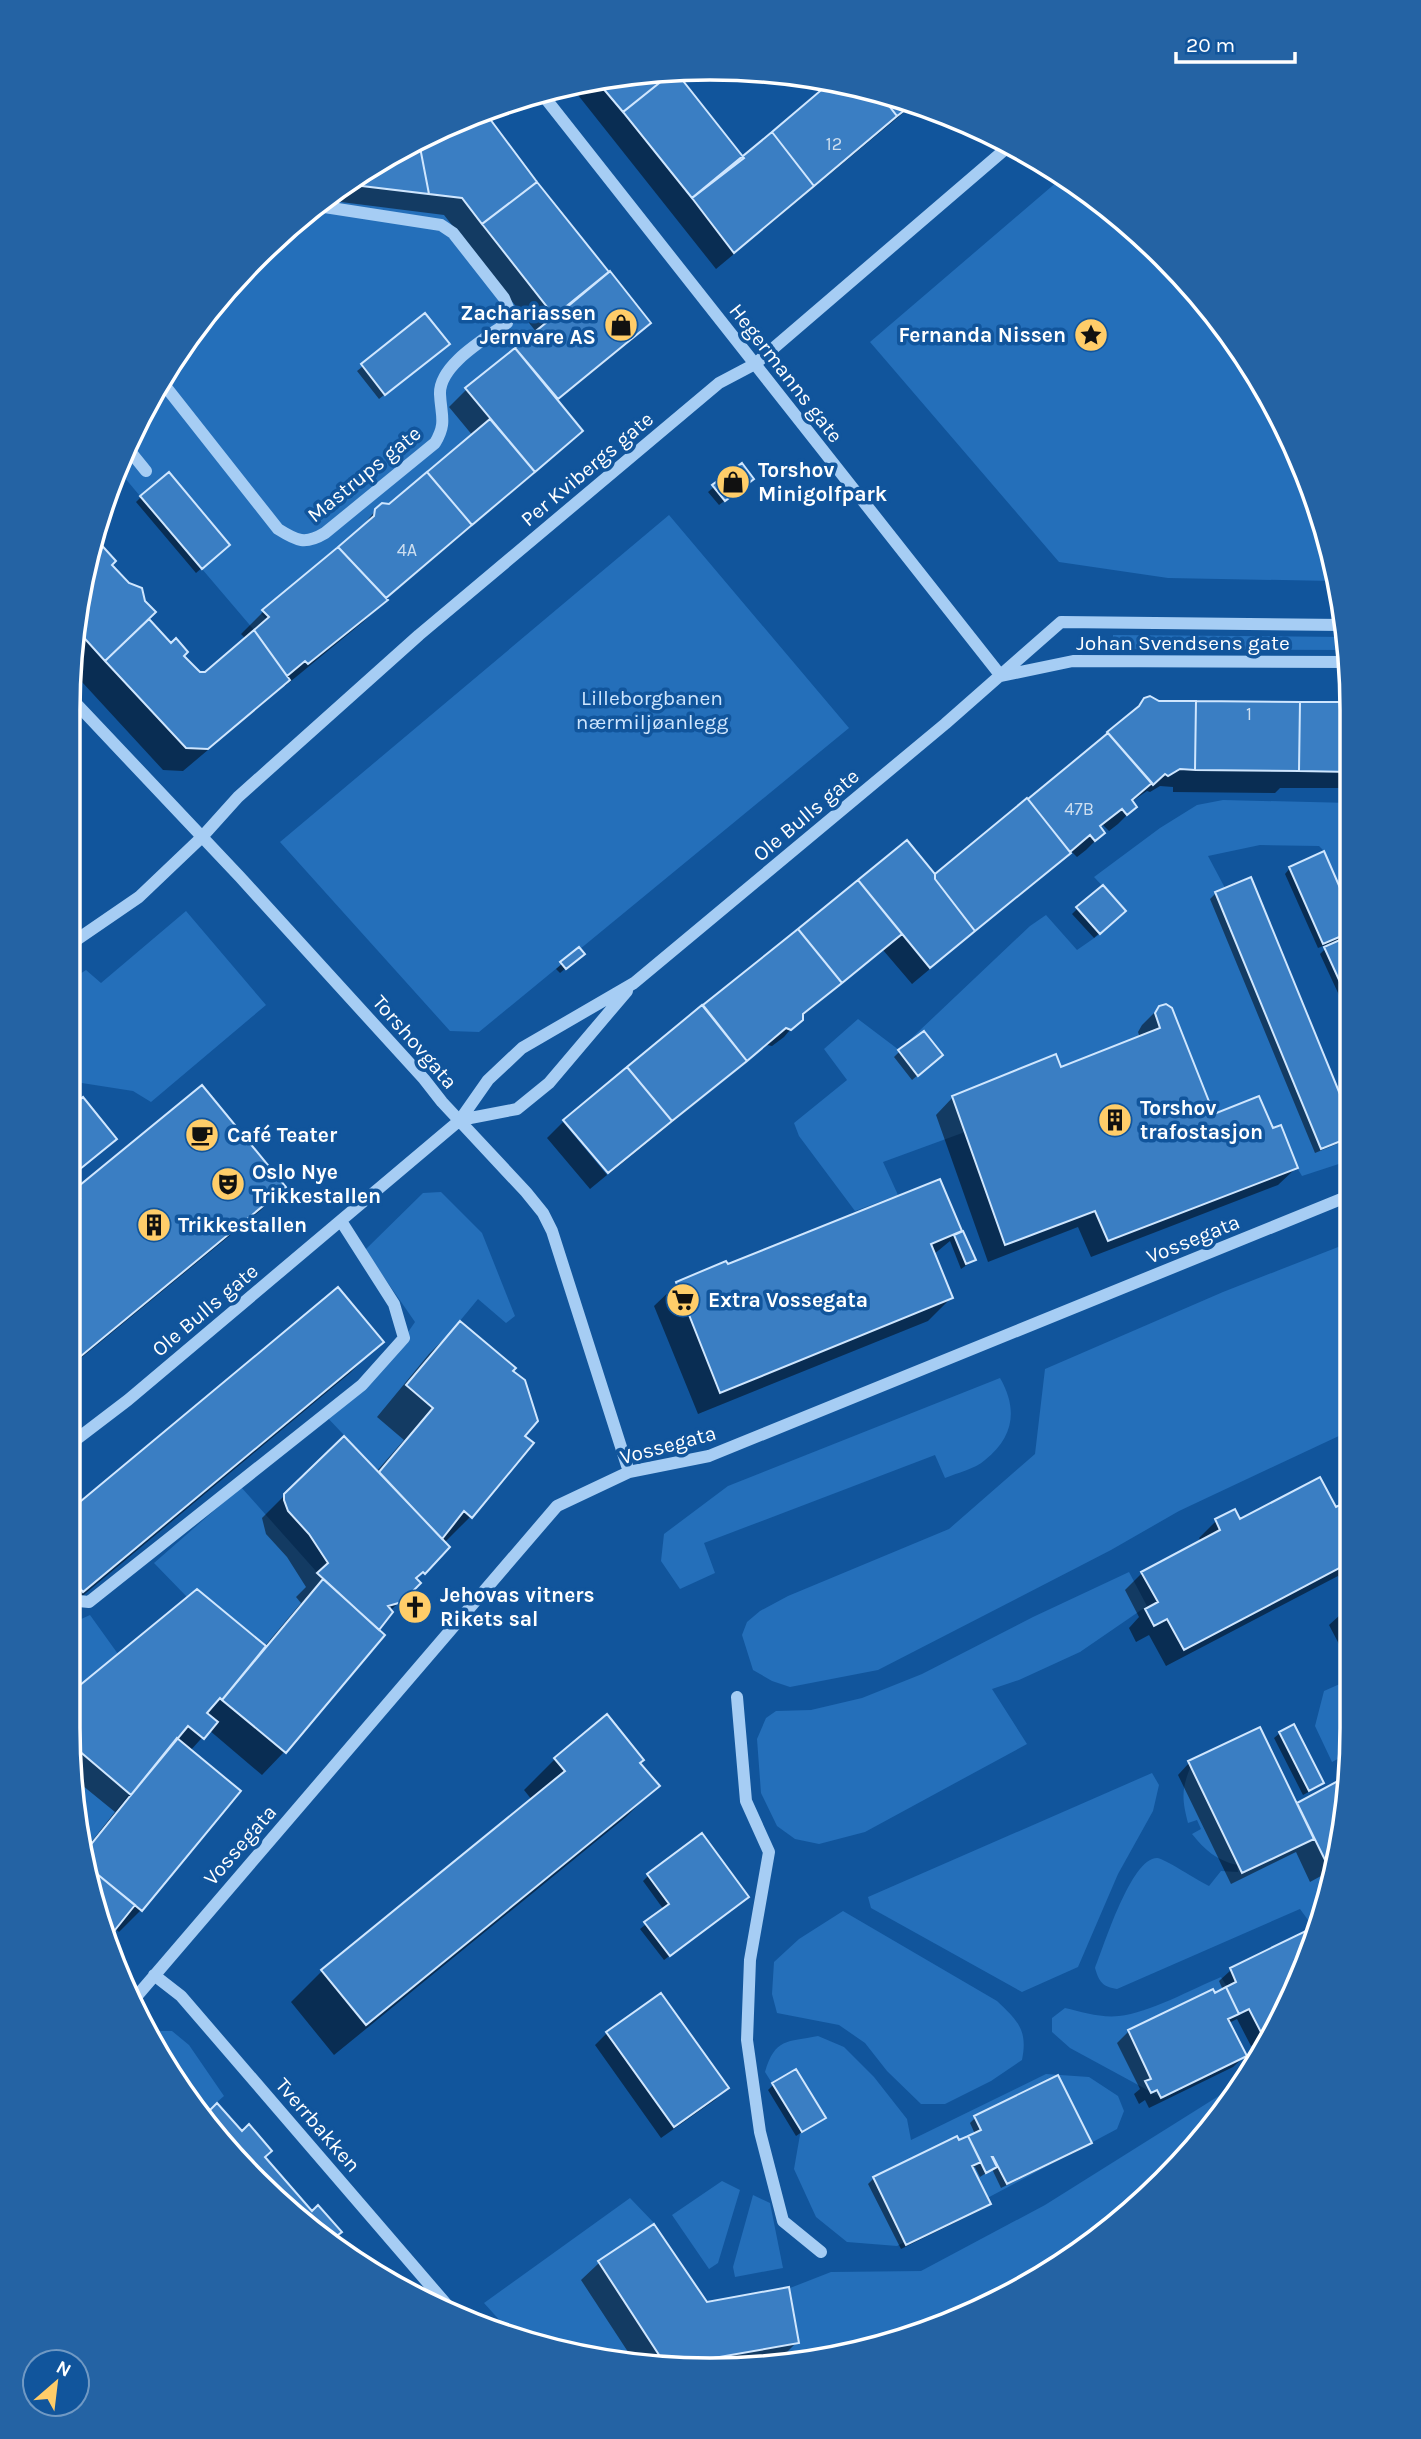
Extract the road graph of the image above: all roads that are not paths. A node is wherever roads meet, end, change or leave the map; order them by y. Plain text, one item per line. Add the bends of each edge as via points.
1 (548, 102) edge
2 (1002, 152) edge
3 (331, 208) edge
4 (755, 364) junction
5 (168, 390) edge
6 (134, 456) edge
7 (146, 471) dead end
8 (1334, 625) edge
9 (1338, 662) edge
10 (1001, 676) junction
11 (80, 708) edge
12 (202, 837) junction
13 (80, 937) edge
14 (634, 983) junction
15 (460, 1120) junction
16 (1340, 1199) edge
17 (341, 1221) junction
18 (80, 1437) edge
19 (629, 1472) junction
20 (80, 1601) edge
21 (737, 1697) dead end
22 (154, 1975) junction
23 (139, 1994) edge
24 (821, 2252) dead end
25 (441, 2298) edge

1 - 4 street, Hegermanns gate
2 - 4 street, Per Kvibergs gate
3 - 5 street, Mastrups gate via 441,225 453,233 504,298 509,310 507,323 453,364 443,378 443,429 435,443 325,533 312,541 295,539 278,529
4 - 10 street, Hegermanns gate
4 - 12 street, Per Kvibergs gate via 719,383 419,635 238,797
6 - 7 street
8 - 10 street, Johan Svendsens gate via 1061,622
9 - 10 street, Johan Svendsens gate via 1073,661
10 - 14 street, Ole Bulls gate
11 - 12 street, Torshovgata
12 - 13 street, Per Kvibergs gate via 138,897
12 - 15 street, Torshovgata
14 - 15 street, Ole Bulls gate via 522,1048 488,1080
14 - 15 street, Ole Bulls gate via 549,1083 517,1110
15 - 17 street, Ole Bulls gate
15 - 19 street, Torshovgata via 526,1192 552,1231
16 - 19 street, Vossegata via 709,1456
17 - 18 street, Ole Bulls gate
17 - 20 street via 394,1304 404,1338 362,1385 89,1602
19 - 22 street, Vossegata via 557,1506
21 - 24 street via 746,1801 769,1852 750,1961 747,2027 760,2132 783,2221
22 - 23 street, Vossegata
22 - 25 street, Tverrbakken via 181,1996

